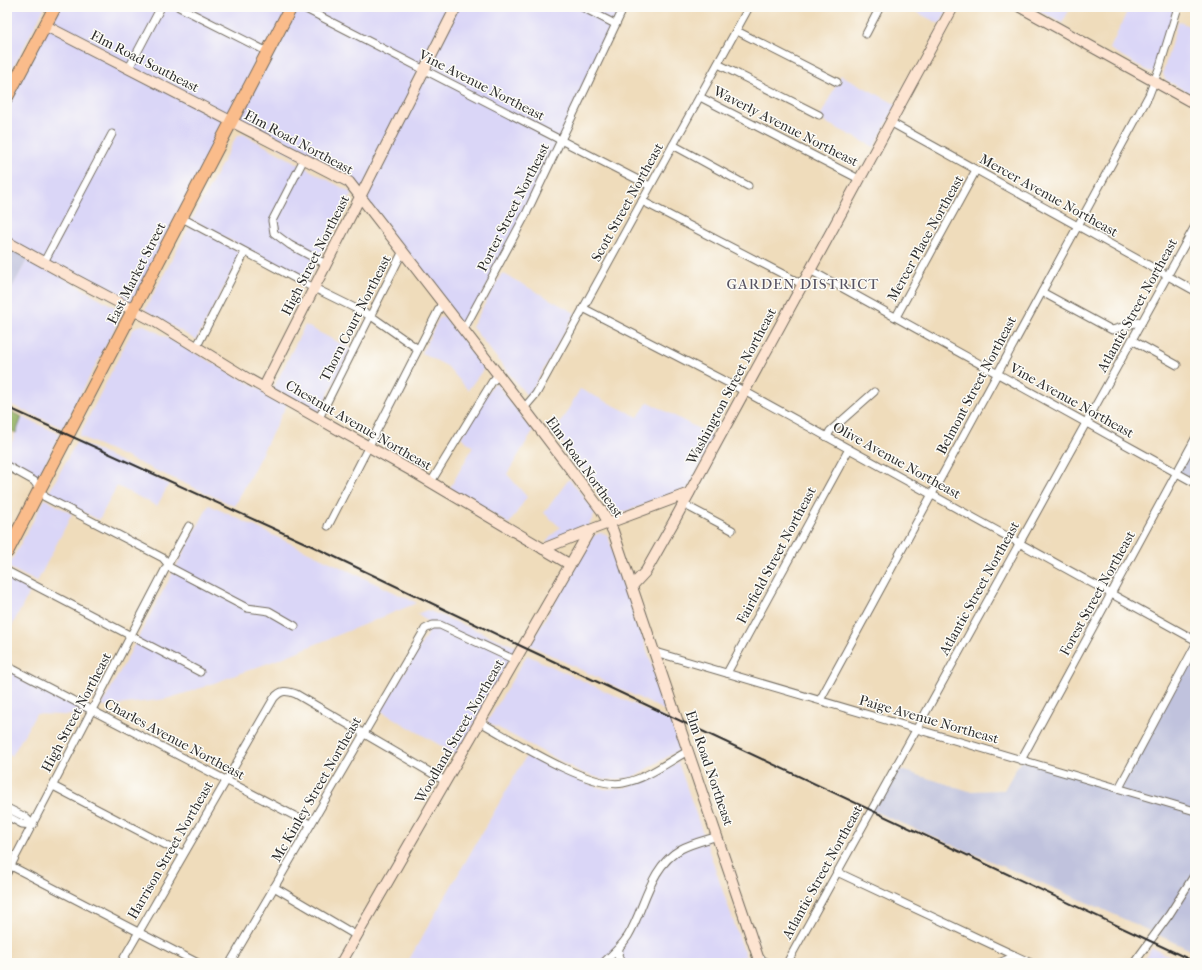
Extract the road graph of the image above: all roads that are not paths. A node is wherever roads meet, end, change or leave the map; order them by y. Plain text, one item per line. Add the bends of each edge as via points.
1 (55, 7) edge
2 (161, 7) edge
3 (179, 7) edge
4 (291, 7) edge
5 (302, 7) edge
6 (456, 7) edge
7 (582, 7) edge
8 (624, 7) edge
9 (749, 7) edge
10 (880, 7) edge
11 (953, 7) edge
12 (1020, 7) edge
13 (1178, 7) edge
14 (616, 24) junction
15 (46, 26) junction
16 (736, 31) junction
17 (866, 34) dead end
18 (268, 52) junction
19 (718, 64) junction
20 (129, 68) junction
21 (424, 70) junction
22 (1154, 81) junction
23 (837, 82) dead end
24 (7, 97) edge
25 (700, 97) junction
26 (1195, 104) edge
27 (819, 115) dead end
28 (232, 122) junction
29 (890, 122) junction
30 (112, 134) dead end
31 (561, 140) junction
32 (673, 145) junction
33 (304, 159) junction
34 (976, 170) junction
35 (859, 179) junction
36 (650, 186) junction
37 (748, 186) dead end
38 (360, 196) junction
39 (642, 201) junction
40 (182, 218) junction
41 (1078, 226) junction
42 (1195, 226) edge
43 (7, 242) edge
44 (403, 251) junction
45 (246, 252) junction
46 (44, 262) junction
47 (326, 264) junction
48 (810, 270) junction
49 (1168, 276) junction
50 (802, 284) junction
51 (314, 287) junction
52 (1195, 291) edge
53 (1042, 292) junction
54 (442, 303) junction
55 (583, 308) junction
56 (134, 311) junction
57 (371, 316) junction
58 (896, 317) junction
59 (1142, 321) junction
60 (464, 330) junction
61 (1132, 340) junction
62 (197, 346) junction
63 (418, 349) junction
64 (1177, 364) dead end
65 (997, 374) junction
66 (498, 375) junction
67 (264, 387) junction
68 (744, 391) junction
69 (874, 392) dead end
70 (524, 408) junction
71 (319, 418) junction
72 (1086, 422) junction
73 (827, 437) junction
74 (1195, 439) edge
75 (369, 447) junction
76 (849, 449) junction
77 (7, 466) edge
78 (1177, 472) junction
79 (431, 482) junction
80 (1195, 482) edge
81 (40, 488) junction
82 (689, 494) junction
83 (932, 495) junction
84 (683, 504) junction
85 (610, 523) junction
86 (189, 526) dead end
87 (328, 526) dead end
88 (590, 530) junction
89 (732, 530) dead end
90 (1019, 543) junction
91 (543, 549) junction
92 (7, 552) edge
93 (168, 564) junction
94 (569, 564) junction
95 (7, 571) edge
96 (633, 585) junction
97 (1111, 594) junction
98 (295, 626) dead end
99 (131, 636) junction
100 (1195, 640) edge
101 (1195, 646) edge
102 (655, 652) junction
103 (515, 660) junction
104 (7, 666) edge
105 (200, 672) dead end
106 (727, 673) junction
107 (820, 700) junction
108 (92, 710) junction
109 (480, 722) junction
110 (916, 729) junction
111 (363, 734) junction
112 (688, 751) junction
113 (1021, 760) junction
114 (226, 780) junction
115 (445, 781) junction
116 (53, 786) junction
117 (1119, 788) junction
118 (7, 808) edge
119 (1195, 811) edge
120 (7, 816) edge
121 (310, 824) junction
122 (32, 825) junction
123 (718, 836) junction
124 (183, 854) junction
125 (11, 866) junction
126 (837, 872) junction
127 (7, 873) edge
128 (1195, 874) edge
129 (274, 887) junction
130 (138, 931) junction
131 (357, 936) junction
132 (619, 949) junction
133 (1015, 956) junction
134 (759, 960) edge
135 (786, 962) edge
136 (121, 963) edge
137 (198, 963) edge
138 (230, 963) edge
139 (341, 963) edge
140 (603, 963) edge
141 (621, 963) edge
142 (768, 963) edge
143 (999, 963) edge
144 (1031, 963) edge
145 (1134, 963) edge

1 - 15 main road
2 - 20 street
3 - 18 street
4 - 18 main road, East Market Street
5 - 21 street, Vine Avenue Northeast
6 - 21 street, High Street Northeast
7 - 14 street
8 - 14 street, Porter Street Northeast
9 - 16 street, Scott Street Northeast
10 - 17 street
11 - 29 street, Washington Street Northeast
12 - 22 street
13 - 22 street, Belmont Street Northeast
14 - 31 street, Porter Street Northeast
15 - 20 street, Elm Road Southeast
15 - 24 main road
16 - 19 street, Scott Street Northeast
16 - 23 street
18 - 28 main road, East Market Street
19 - 25 street, Scott Street Northeast
19 - 27 street
20 - 28 street, Elm Road Southeast
21 - 31 street, Vine Avenue Northeast
21 - 38 street, High Street Northeast
22 - 26 street
22 - 41 street, Belmont Street Northeast
25 - 32 street, Scott Street Northeast
25 - 35 street, Waverly Avenue Northeast
28 - 33 street, Elm Road Northeast
28 - 40 main road, East Market Street
29 - 34 street, Mercer Avenue Northeast
29 - 35 street, Washington Street Northeast
30 - 46 street
31 - 36 street, Vine Avenue Northeast
31 - 60 street, Porter Street Northeast via 523,221
32 - 36 street, Scott Street Northeast
32 - 37 street
33 - 38 street, Elm Road Northeast via 349,182
33 - 47 street via 272,221 274,233 290,245
34 - 41 street, Mercer Avenue Northeast
34 - 58 street, Mercer Place Northeast
35 - 48 street, Washington Street Northeast
36 - 39 street, Scott Street Northeast
38 - 44 street, Elm Road Northeast
38 - 47 street, High Street Northeast
39 - 50 street
39 - 55 street, Scott Street Northeast
40 - 45 street
40 - 56 main road, East Market Street
41 - 49 street, Mercer Avenue Northeast
41 - 53 street, Belmont Street Northeast
42 - 49 street, Atlantic Street Northeast
43 - 46 street, Chestnut Avenue Northeast
44 - 54 street, Elm Road Northeast
44 - 57 street, Thorn Court Northeast
45 - 51 street
45 - 62 street
46 - 56 street, Chestnut Avenue Northeast
47 - 51 street, High Street Northeast
48 - 50 street, Washington Street Northeast
48 - 58 street, Vine Avenue Northeast
49 - 52 street, Mercer Avenue Northeast
49 - 59 street, Atlantic Street Northeast
50 - 68 street, Washington Street Northeast
51 - 57 street
51 - 67 street, High Street Northeast
53 - 59 street via 1112,330
53 - 65 street, Belmont Street Northeast
54 - 60 street, Elm Road Northeast
54 - 63 street
55 - 68 street, Olive Avenue Northeast
55 - 70 street, Scott Street Northeast via 536,394
56 - 62 street, Chestnut Avenue Northeast
56 - 81 main road, East Market Street
57 - 63 street
57 - 71 street, Thorn Court Northeast
58 - 65 street, Vine Avenue Northeast
59 - 61 street, Atlantic Street Northeast
60 - 66 street, Elm Road Northeast
61 - 64 street
61 - 72 street, Atlantic Street Northeast
62 - 67 street, Chestnut Avenue Northeast
63 - 75 street
65 - 72 street, Vine Avenue Northeast
65 - 83 street, Belmont Street Northeast
66 - 70 street, Elm Road Northeast
66 - 79 street
67 - 71 street, Chestnut Avenue Northeast
68 - 73 street, Olive Avenue Northeast
68 - 82 street, Washington Street Northeast
69 - 73 street via 830,430
70 - 85 street, Elm Road Northeast
71 - 75 street, Chestnut Avenue Northeast
72 - 78 street, Vine Avenue Northeast
72 - 90 street, Atlantic Street Northeast
73 - 76 street, Olive Avenue Northeast
74 - 78 street, Forest Street Northeast
75 - 79 street, Chestnut Avenue Northeast
75 - 87 street
76 - 83 street, Olive Avenue Northeast
76 - 106 street, Fairfield Street Northeast
77 - 81 street via 34,480
78 - 80 street, Vine Avenue Northeast
78 - 97 street, Forest Street Northeast
79 - 91 street, Chestnut Avenue Northeast
81 - 92 main road, East Market Street
81 - 93 street via 45,497 163,558
82 - 84 street, Washington Street Northeast
82 - 85 street
83 - 90 street, Olive Avenue Northeast
83 - 107 street, Belmont Street Northeast
84 - 89 street
84 - 96 street, Washington Street Northeast via 646,571
85 - 88 street
85 - 96 street, Elm Road Northeast
86 - 93 street, High Street Northeast
88 - 91 street
88 - 94 street, Woodland Street Northeast
90 - 97 street, Olive Avenue Northeast
90 - 110 street, Atlantic Street Northeast
91 - 94 street, Chestnut Avenue Northeast
93 - 98 street via 169,567 247,608 269,612
93 - 99 street, High Street Northeast
94 - 103 street, Woodland Street Northeast
95 - 99 street
96 - 102 street, Elm Road Northeast
97 - 100 street, Olive Avenue Northeast
97 - 113 street, Forest Street Northeast
99 - 105 street
99 - 108 street, High Street Northeast
101 - 117 street
102 - 106 street, Paige Avenue Northeast
102 - 112 street, Elm Road Northeast
103 - 109 street, Woodland Street Northeast
103 - 111 street, Mc Kinley Street Northeast via 440,625 433,625 425,629
104 - 108 street, Charles Avenue Northeast
106 - 107 street, Paige Avenue Northeast
107 - 110 street, Paige Avenue Northeast
108 - 114 street, Charles Avenue Northeast
108 - 116 street, High Street Northeast
109 - 112 street via 574,772 609,784 632,781
109 - 115 street, Woodland Street Northeast
110 - 113 street, Paige Avenue Northeast
110 - 126 street, Atlantic Street Northeast
111 - 114 street, Harrison Street Northeast via 296,694 282,691 274,698
111 - 115 street
111 - 121 street, Mc Kinley Street Northeast
112 - 123 street, Elm Road Northeast
113 - 117 street, Paige Avenue Northeast
114 - 121 street, Charles Avenue Northeast
114 - 124 street, Harrison Street Northeast
115 - 131 street, Woodland Street Northeast
116 - 122 street, High Street Northeast
116 - 124 street
117 - 119 street, Paige Avenue Northeast
118 - 122 street via 26,817
120 - 122 street via 22,824
121 - 129 street, Mc Kinley Street Northeast
122 - 125 street, High Street Northeast
123 - 132 street via 681,849 662,867 654,878 633,927
123 - 134 street, Elm Road Northeast
124 - 130 street, Harrison Street Northeast
125 - 127 street, High Street Northeast
125 - 130 street
126 - 133 street
126 - 135 street, Atlantic Street Northeast
128 - 145 street
129 - 131 street
129 - 138 street, Mc Kinley Street Northeast
130 - 136 street, Harrison Street Northeast
130 - 137 street
131 - 139 street, Woodland Street Northeast
132 - 140 street
132 - 141 street
133 - 143 street
133 - 144 street
134 - 142 street

